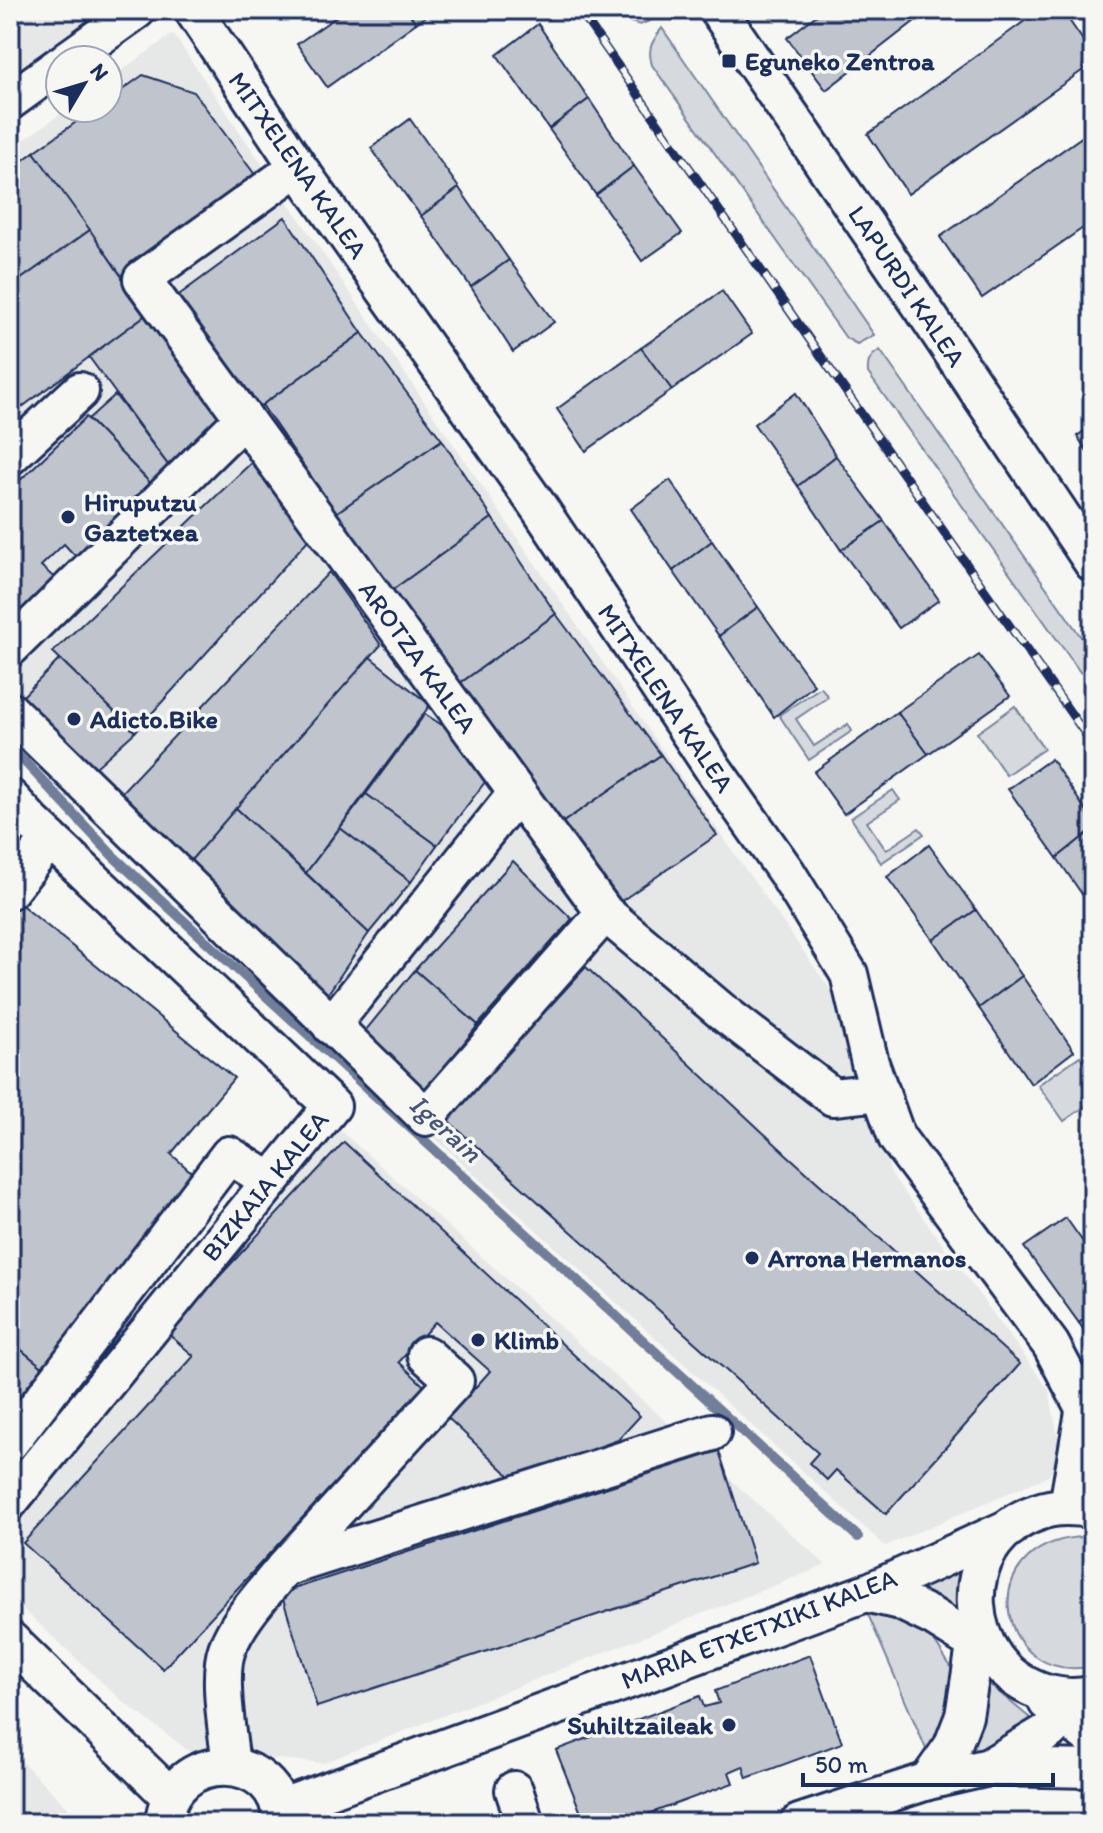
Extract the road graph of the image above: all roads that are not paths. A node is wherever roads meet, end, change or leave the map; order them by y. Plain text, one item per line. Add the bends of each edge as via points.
1 (137, 10) edge
2 (193, 10) edge
3 (722, 12) edge
4 (89, 44) edge
5 (44, 77) edge
6 (10, 101) edge
7 (298, 167) junction
8 (80, 391) dead end
9 (244, 418) junction
10 (10, 456) edge
11 (1093, 563) edge
12 (10, 648) edge
13 (10, 711) edge
14 (517, 793) junction
15 (25, 826) edge
16 (10, 890) edge
17 (605, 913) junction
18 (331, 1026) junction
19 (881, 1092) junction
20 (270, 1181) junction
21 (426, 1355) dead end
22 (1089, 1419) edge
23 (712, 1432) dead end
24 (10, 1442) edge
25 (10, 1501) edge
26 (1081, 1507) edge
27 (1011, 1527) junction
28 (284, 1568) junction
29 (866, 1593) junction
30 (10, 1640) edge
31 (981, 1641) junction
32 (1081, 1702) edge
33 (1093, 1739) edge
34 (231, 1766) junction
35 (989, 1767) junction
36 (1093, 1769) edge
37 (928, 1781) junction
38 (168, 1810) edge
39 (280, 1816) edge
40 (799, 1823) edge

1 - 4 street
2 - 7 street, MITXELENA KALEA
3 - 11 street, LAPURDI KALEA
5 - 6 street
7 - 9 street, AROTZA KALEA via 142,279
7 - 19 street, MITXELENA KALEA via 540,509 787,873 849,974
8 - 10 street
9 - 12 street
9 - 14 street, AROTZA KALEA
13 - 18 street
14 - 17 street, AROTZA KALEA
14 - 18 street
15 - 16 street
15 - 20 street, BIZKAIA KALEA via 332,1106
17 - 18 street via 426,1117
17 - 19 street, AROTZA KALEA via 833,1097
19 - 22 street, MITXELENA KALEA via 897,1138 1051,1345
20 - 24 street via 229,1155
20 - 25 street, BIZKAIA KALEA
21 - 28 street via 455,1381
22 - 26 street, MITXELENA KALEA
23 - 28 street
26 - 27 street, MARIA ETXETXIKI KALEA via 1038,1512
27 - 29 street, MARIA ETXETXIKI KALEA
27 - 31 street via 991,1547 979,1572 974,1599
28 - 34 street via 248,1612 226,1651 223,1699
29 - 31 street via 900,1601
29 - 39 street, MARIA ETXETXIKI KALEA
30 - 38 street
31 - 32 street via 1007,1673 1030,1688
31 - 37 street via 964,1716 952,1747
32 - 33 street
32 - 35 street via 1049,1731
34 - 38 street via 194,1773 179,1785
34 - 39 street via 265,1783
35 - 36 street
35 - 37 street
37 - 40 street

